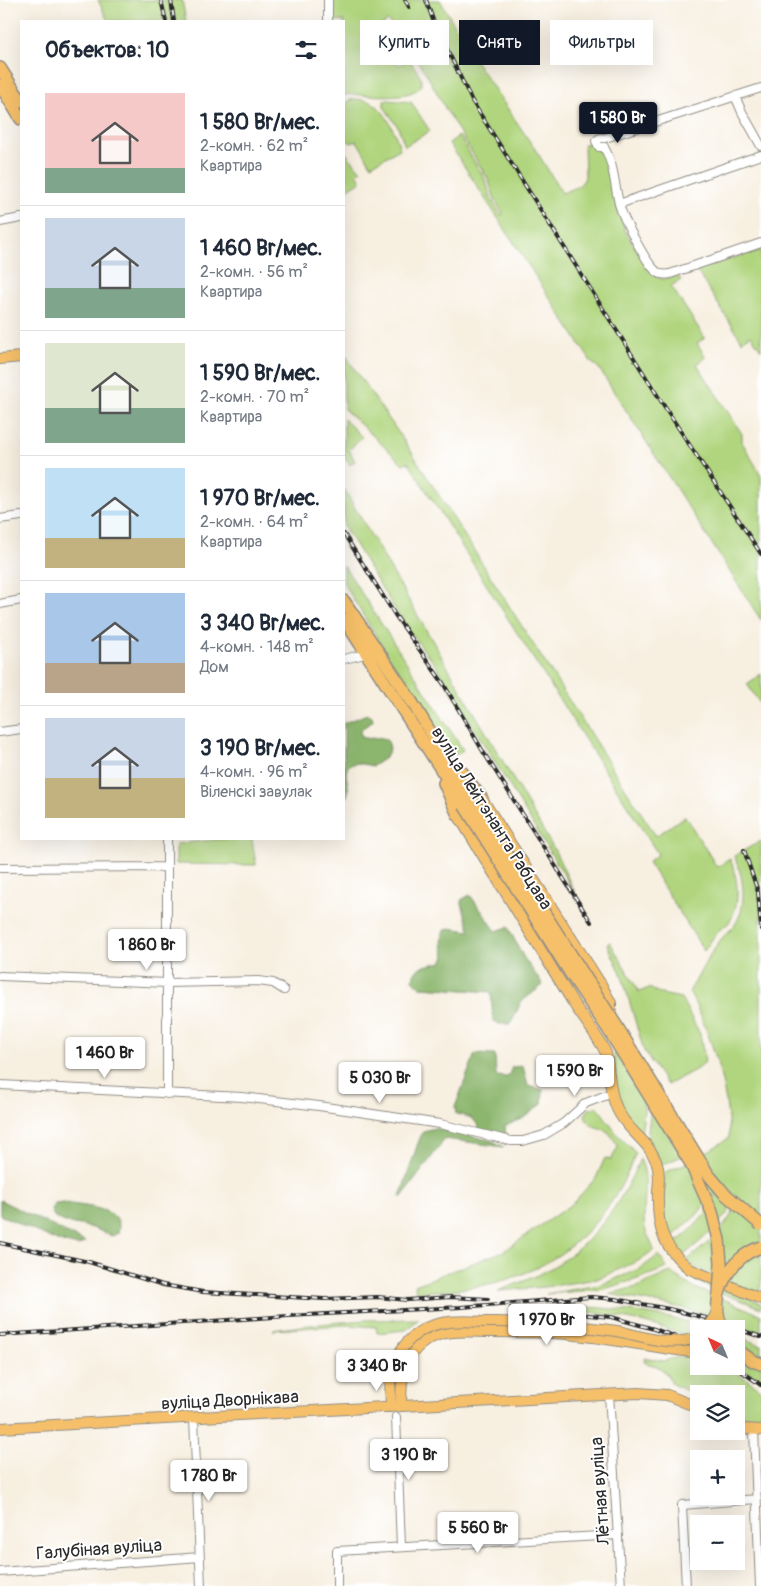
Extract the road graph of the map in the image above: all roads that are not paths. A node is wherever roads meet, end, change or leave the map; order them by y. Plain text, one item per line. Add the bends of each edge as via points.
1 (328, 0) edge
2 (328, 20) edge
3 (0, 68) edge
4 (0, 86) edge
5 (761, 88) edge
6 (735, 96) junction
7 (20, 99) edge
8 (20, 117) edge
9 (761, 146) edge
10 (761, 155) edge
11 (620, 204) junction
12 (20, 218) edge
13 (0, 222) edge
14 (761, 243) edge
15 (20, 357) edge
16 (0, 359) edge
17 (20, 516) edge
18 (0, 519) edge
19 (20, 600) edge
20 (345, 603) edge
21 (0, 604) edge
22 (345, 620) edge
23 (372, 652) junction
24 (345, 659) edge
25 (20, 729) edge
26 (0, 732) edge
27 (469, 805) junction
28 (167, 840) edge
29 (166, 867) junction
30 (0, 868) edge
31 (581, 952) junction
32 (553, 968) junction
33 (0, 976) edge
34 (168, 983) junction
35 (602, 986) junction
36 (284, 990) dead end
37 (574, 1004) junction
38 (0, 1085) edge
39 (612, 1093) junction
40 (167, 1094) junction
41 (761, 1225) edge
42 (761, 1247) edge
43 (719, 1293) junction
44 (761, 1299) edge
45 (718, 1309) junction
46 (713, 1320) edge
47 (720, 1320) edge
48 (690, 1339) edge
49 (690, 1353) edge
50 (745, 1355) edge
51 (757, 1363) edge
52 (609, 1394) junction
53 (690, 1404) edge
54 (396, 1406) junction
55 (396, 1417) dead end
56 (194, 1418) junction
57 (0, 1428) edge
58 (757, 1430) edge
59 (757, 1499) junction
60 (618, 1535) junction
61 (401, 1546) junction
62 (200, 1557) junction
63 (0, 1572) edge
64 (201, 1586) edge
65 (337, 1586) edge
66 (621, 1586) edge
67 (686, 1586) edge
68 (760, 1586) edge

1 - 2 street
3 - 7 highway
4 - 8 highway
5 - 6 street
6 - 9 street
6 - 11 street via 598,138 596,143 604,147 612,163
10 - 11 street
11 - 14 street via 631,232 658,273 670,274
12 - 13 street
15 - 16 main road
17 - 18 street
19 - 21 street
20 - 23 highway, вуліца Лейтэнанта Рабцава
22 - 23 highway, вуліца Лейтэнанта Рабцава
23 - 24 street
23 - 27 highway, вуліца Лейтэнанта Рабцава via 437,762
23 - 27 highway, вуліца Лейтэнанта Рабцава via 438,744
25 - 26 street
27 - 31 main road, вуліца Лейтэнанта Рабцава
27 - 32 main road, вуліца Лейтэнанта Рабцава
27 - 41 highway, вуліца Лейтэнанта Рабцава, bridge via 616,1024 708,1174 724,1193
27 - 43 highway, вуліца Лейтэнанта Рабцава, bridge via 690,1162 712,1212 719,1240
28 - 29 street
29 - 30 street
29 - 34 street
31 - 32 main road via 581,965 575,972 562,974
31 - 35 main road, вуліца Лейтэнанта Рабцава
32 - 37 main road, вуліца Лейтэнанта Рабцава
33 - 34 street
34 - 36 street via 258,981 273,983
34 - 40 street
35 - 37 main road via 592,980 576,985 572,991
35 - 39 main road, вуліца Лейтэнанта Рабцава via 611,1003
37 - 39 main road, вуліца Лейтэнанта Рабцава via 606,1053
38 - 40 street
39 - 40 street via 586,1103 564,1123 544,1135 523,1141 440,1124 319,1106
39 - 44 main road via 622,1118 646,1144 659,1168 658,1216 661,1232 673,1253 690,1269
42 - 43 highway, bridge via 737,1262 723,1281
43 - 45 highway, вуліца Лейтэнанта Рабцава, bridge
45 - 46 main road, bridge
45 - 47 highway, вуліца Лейтэнанта Рабцава, bridge
48 - 54 main road, bridge via 672,1342 567,1325 443,1322 422,1330 398,1354 390,1377
49 - 54 main road via 566,1334 445,1333 425,1342 409,1357
50 - 51 highway
52 - 53 main road, вуліца Дворнікава via 638,1392 666,1395
52 - 54 main road, вуліца Дворнікава
52 - 60 street, Лётная вуліца
54 - 56 main road, вуліца Дворнікава
55 - 61 street
56 - 57 main road, вуліца Дворнікава
56 - 62 street
58 - 59 street
59 - 67 street via 682,1505
59 - 68 street
60 - 61 street
60 - 66 street, Лётная вуліца
61 - 65 street via 336,1551
62 - 63 street, Галубіная вуліца
62 - 64 street

